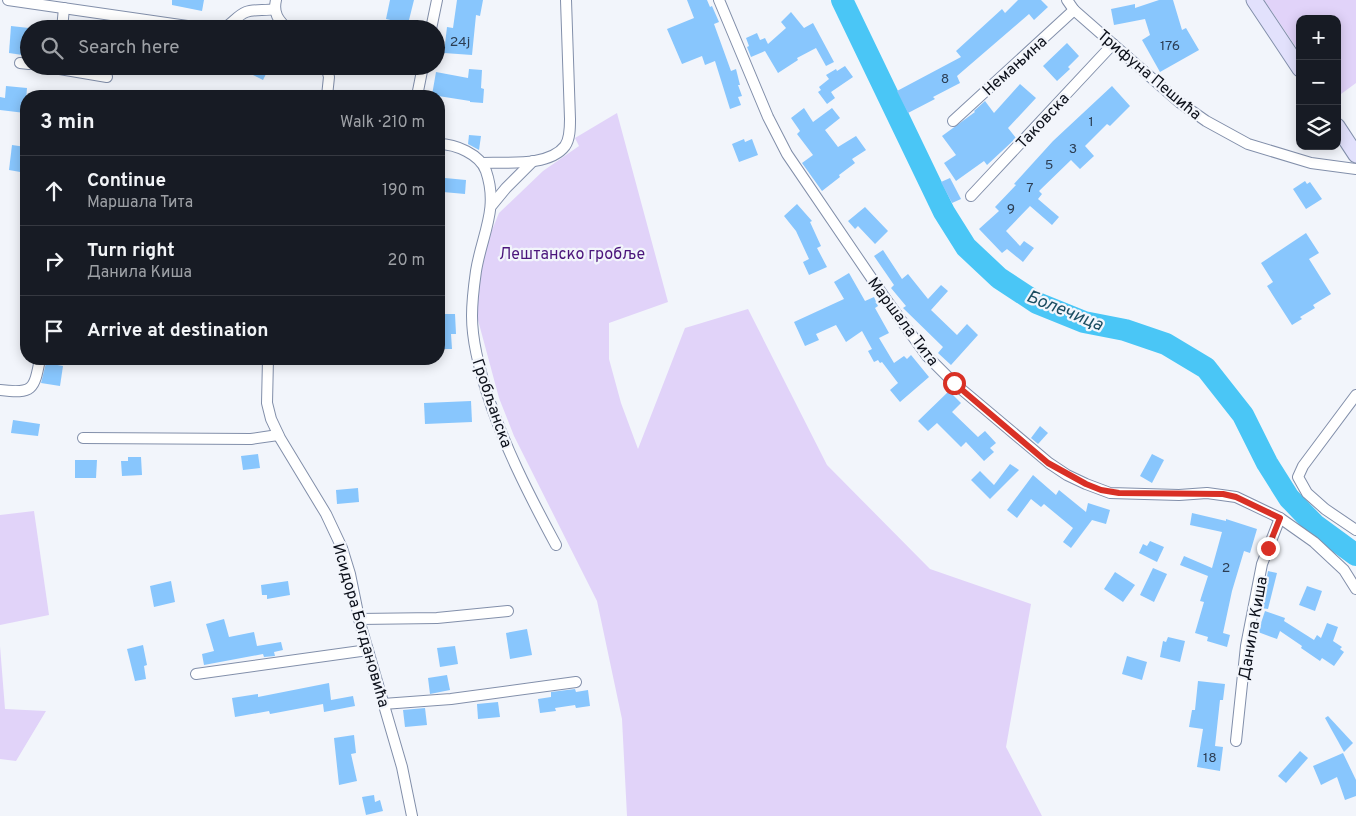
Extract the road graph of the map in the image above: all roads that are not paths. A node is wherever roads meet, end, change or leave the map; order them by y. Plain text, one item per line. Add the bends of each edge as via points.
1 (8, 0) edge
2 (437, 0) edge
3 (566, 0) edge
4 (719, 0) edge
5 (1067, 0) edge
6 (1254, 0) edge
7 (276, 5) edge
8 (64, 8) junction
9 (1074, 10) junction
10 (63, 20) edge
11 (146, 20) edge
12 (235, 20) edge
13 (279, 20) edge
14 (433, 20) edge
15 (1113, 44) junction
16 (1296, 62) edge
17 (97, 75) edge
18 (328, 75) edge
19 (421, 75) edge
20 (107, 77) dead end
21 (328, 90) edge
22 (418, 90) edge
23 (953, 121) dead end
24 (1341, 132) edge
25 (445, 145) edge
26 (1356, 155) edge
27 (533, 161) junction
28 (482, 163) junction
29 (1356, 169) edge
30 (971, 196) dead end
31 (492, 205) junction
32 (38, 365) edge
33 (268, 365) edge
34 (0, 390) edge
35 (1356, 395) edge
36 (278, 436) junction
37 (83, 438) dead end
38 (1280, 518) junction
39 (1356, 530) edge
40 (556, 545) dead end
41 (1356, 589) edge
42 (508, 611) dead end
43 (359, 619) junction
44 (368, 650) junction
45 (196, 674) dead end
46 (576, 682) dead end
47 (383, 704) junction
48 (1236, 741) dead end
49 (412, 816) edge

1 - 8 street
2 - 14 street
3 - 27 street via 570,134 566,145 556,153
4 - 38 street, Маршала Тита via 768,117 788,154 927,356 954,383 1048,463 1086,484 1119,493 1223,494
5 - 9 street, Трифуна Пешића
6 - 16 main road
7 - 12 street via 249,11
7 - 13 street
8 - 10 street
8 - 11 street
9 - 15 street, Трифуна Пешића
9 - 23 street, Немањина
15 - 29 street, Трифуна Пешића via 1179,102 1248,144 1311,163
15 - 30 street, Таковска
17 - 20 street
18 - 21 street
19 - 22 street
24 - 26 main road
25 - 28 street via 460,149
27 - 28 street
27 - 31 street
28 - 31 street, Гробљанска
31 - 40 street, Гробљанска via 476,270 472,317 476,358 496,421 526,490
32 - 34 street via 28,390
33 - 36 street, Исидора Богдановића via 267,403
35 - 39 street via 1298,477 1306,493
36 - 37 street via 251,439
36 - 43 street, Исидора Богдановића via 335,530 350,574
38 - 41 street, Маршала Тита via 1331,556
38 - 48 street, Данила Киша via 1262,564 1246,646
42 - 43 street via 437,618
43 - 44 street, Исидора Богдановића
44 - 45 street
44 - 47 street, Исидора Богдановића
46 - 47 street via 451,699
47 - 49 street, Исидора Богдановића via 402,767

